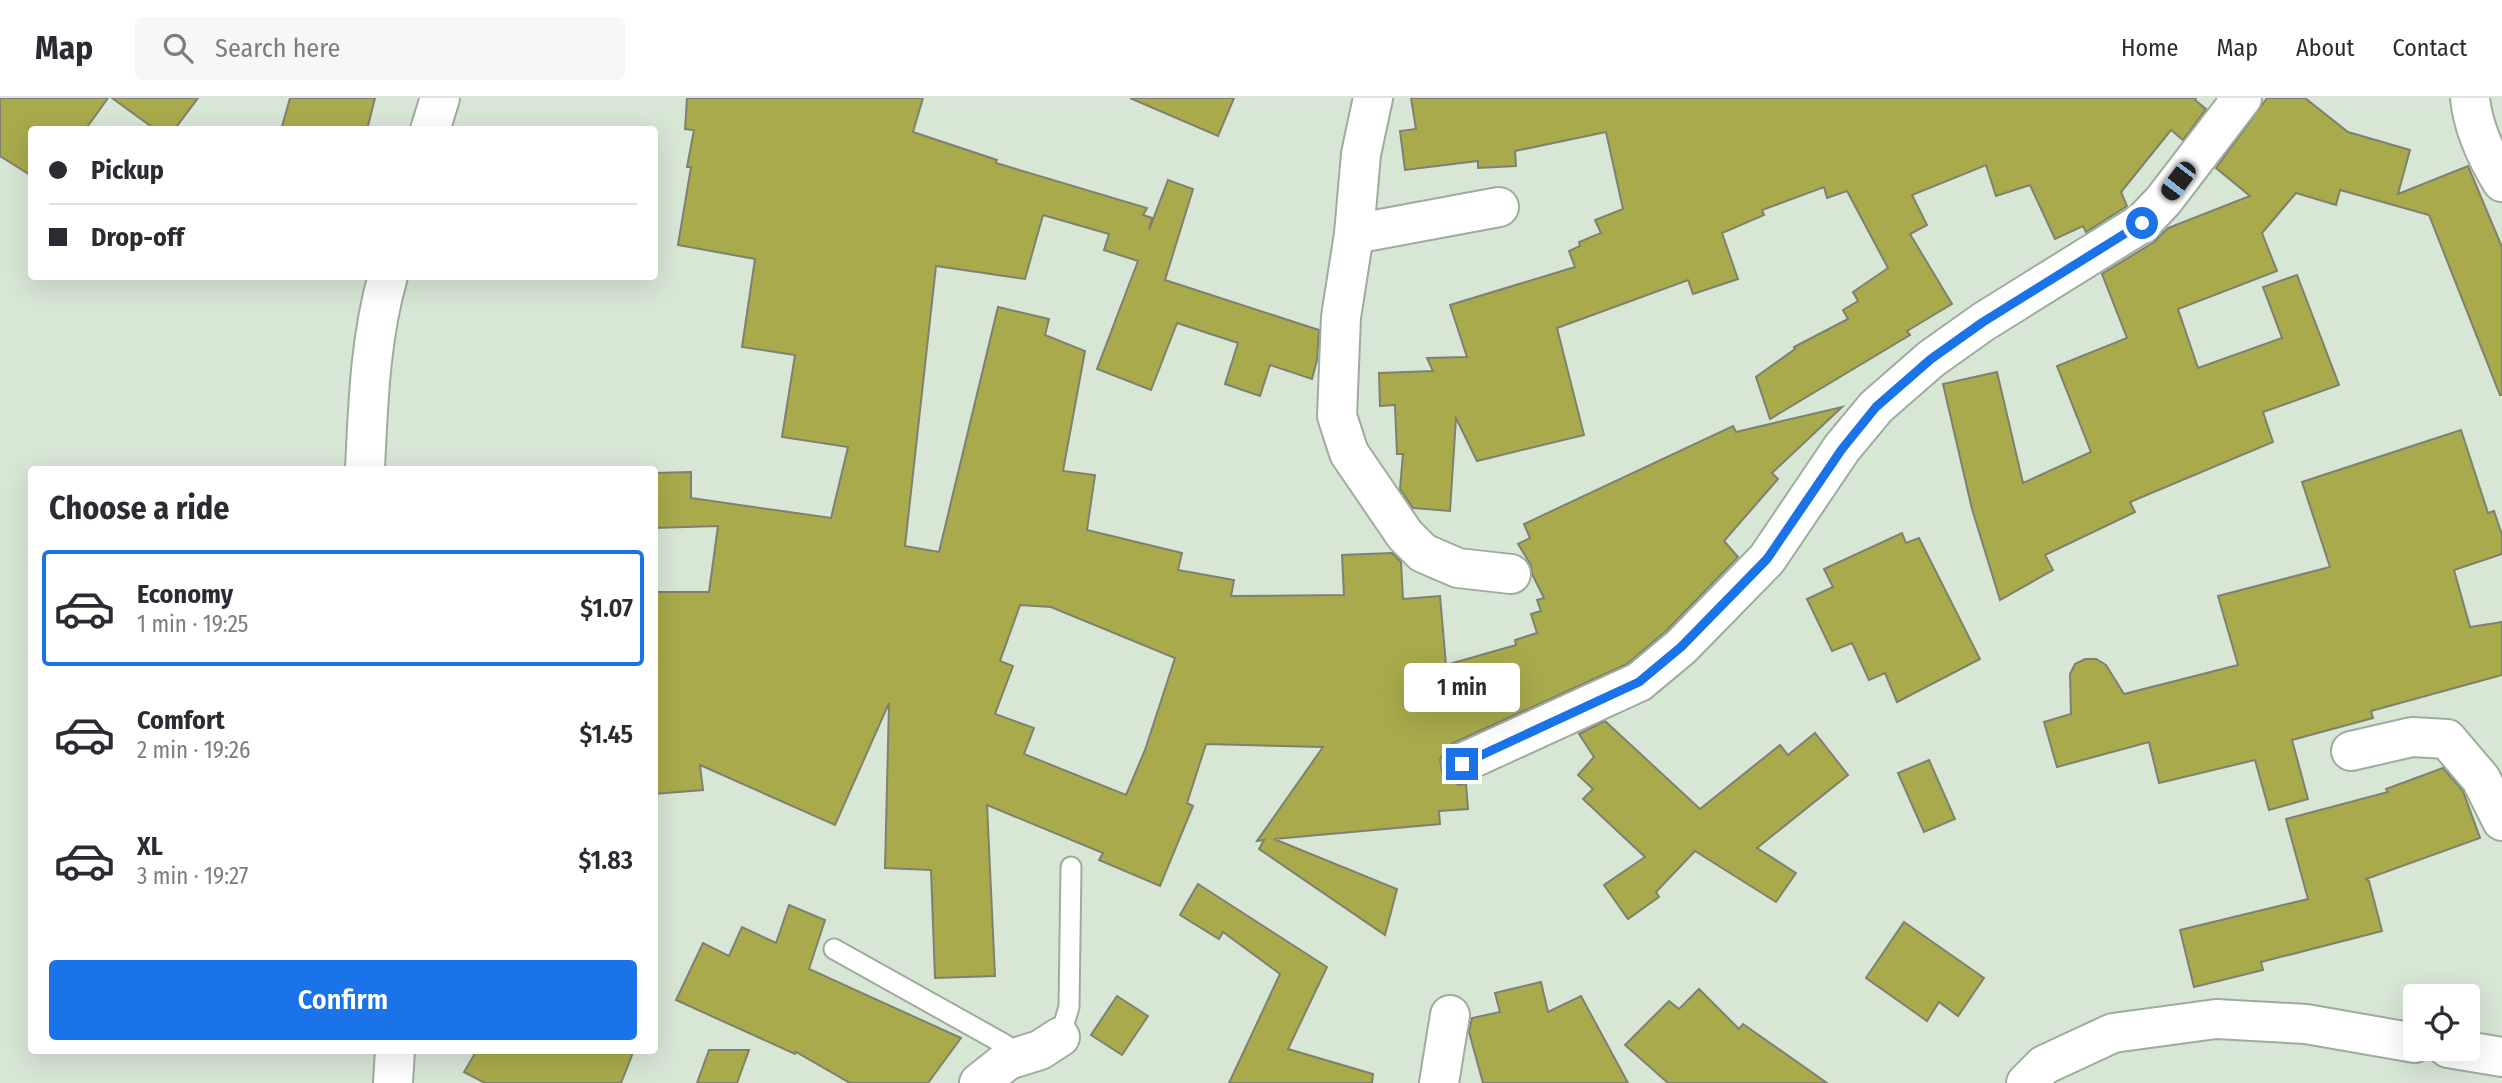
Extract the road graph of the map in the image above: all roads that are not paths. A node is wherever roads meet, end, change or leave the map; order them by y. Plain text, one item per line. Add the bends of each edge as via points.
1 (440, 98) edge
2 (1373, 98) edge
3 (2242, 98) edge
4 (2470, 98) edge
5 (431, 126) edge
6 (2502, 182) edge
7 (1499, 207) dead end
8 (1354, 234) junction
9 (387, 280) edge
10 (365, 466) edge
11 (1511, 574) dead end
12 (2351, 751) dead end
13 (1462, 764) dead end
14 (2502, 821) edge
15 (1072, 867) dead end
16 (834, 949) dead end
17 (1450, 1015) dead end
18 (1060, 1037) joint
19 (2403, 1041) edge
20 (2480, 1053) edge
21 (395, 1054) edge
22 (1020, 1055) junction
23 (2502, 1057) edge
24 (393, 1083) edge
25 (979, 1083) edge
26 (1439, 1083) edge
27 (2026, 1083) edge

1 - 5 street
2 - 8 street via 1361,154
3 - 13 street via 2142,223 1983,322 1876,407 1767,559 1681,647 1639,682
4 - 6 street via 2488,160
7 - 8 street
8 - 11 street via 1341,317 1336,397 1336,416 1349,453 1405,535 1423,553 1458,568
9 - 10 street via 368,402
12 - 14 street via 2412,737 2447,739 2481,779
15 - 18 lane via 1069,1007
16 - 22 lane
17 - 26 street
18 - 22 street
19 - 27 street via 2306,1024 2216,1018 2113,1032 2044,1065
20 - 23 street
21 - 24 street
22 - 25 street

